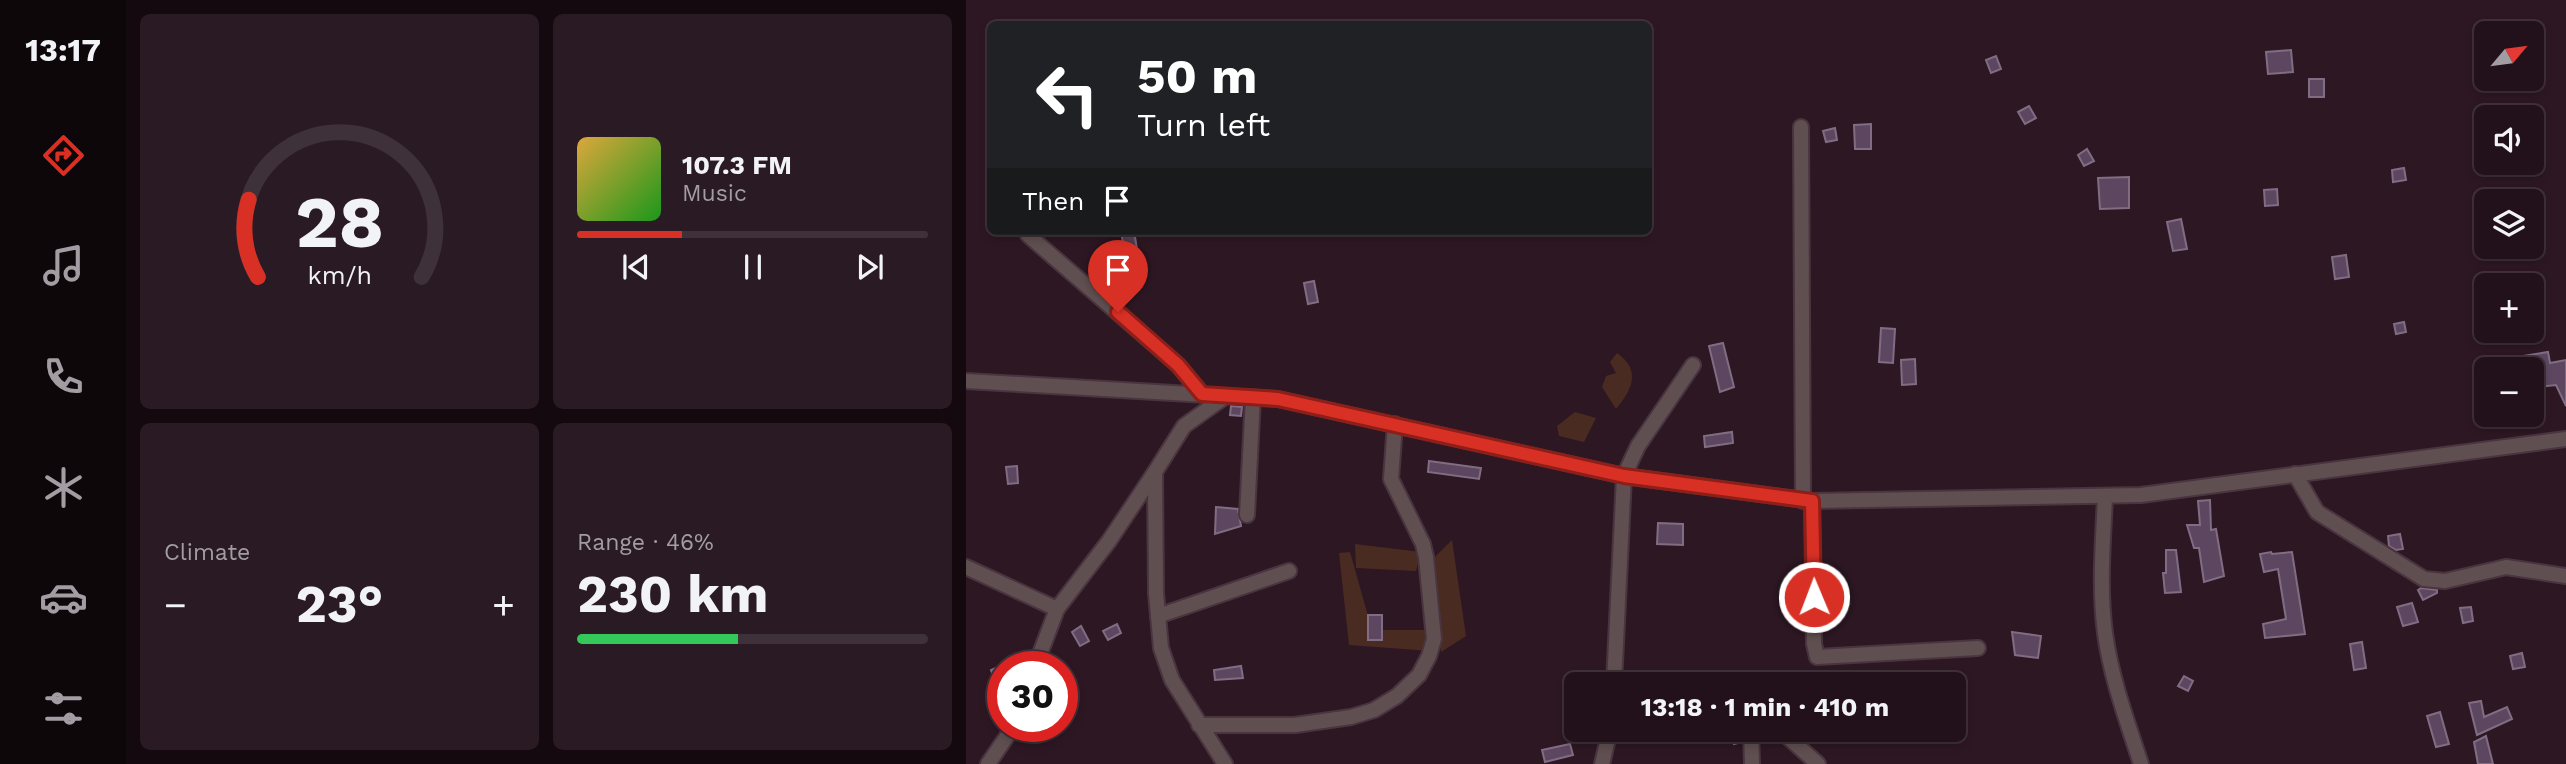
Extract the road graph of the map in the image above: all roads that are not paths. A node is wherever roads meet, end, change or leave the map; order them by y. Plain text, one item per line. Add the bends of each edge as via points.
1 (1801, 127) dead end
2 (1028, 235) dead end
3 (1693, 365) dead end
4 (966, 381) edge
5 (1202, 394) junction
6 (1226, 396) junction
7 (1253, 397) junction
8 (1395, 424) junction
9 (2566, 439) edge
10 (1155, 472) junction
11 (2295, 474) junction
12 (1624, 476) junction
13 (2105, 497) junction
14 (1808, 501) junction
15 (1247, 515) dead end
16 (966, 567) edge
17 (1289, 571) dead end
18 (2566, 576) edge
19 (1057, 609) junction
20 (1158, 616) junction
21 (1978, 648) dead end
22 (1041, 651) edge
23 (1615, 672) edge
24 (1199, 725) junction
25 (1003, 742) edge
26 (1607, 742) edge
27 (1751, 742) edge
28 (1793, 742) edge
29 (988, 764) edge
30 (1225, 764) edge
31 (1602, 764) edge
32 (1752, 764) edge
33 (1818, 764) edge
34 (2141, 764) edge

1 - 14 street
2 - 5 street via 1178,365
3 - 12 street via 1638,446
4 - 5 street
5 - 6 street
6 - 7 street
6 - 10 street via 1184,426
7 - 8 street
7 - 15 street
8 - 12 street
8 - 24 street via 1391,479 1423,544 1434,639 1419,675 1397,696 1351,717 1295,725
9 - 11 street
10 - 19 street
10 - 20 street
11 - 13 street
11 - 18 street via 2317,512 2424,579 2445,581 2506,567
12 - 14 street
12 - 23 street
13 - 14 street
13 - 34 street via 2105,632 2113,678
14 - 21 street via 1817,657
16 - 19 street
17 - 20 street
19 - 22 street
20 - 24 street via 1161,649 1171,680
24 - 30 street
25 - 29 street
26 - 31 street
27 - 32 street
28 - 33 street

